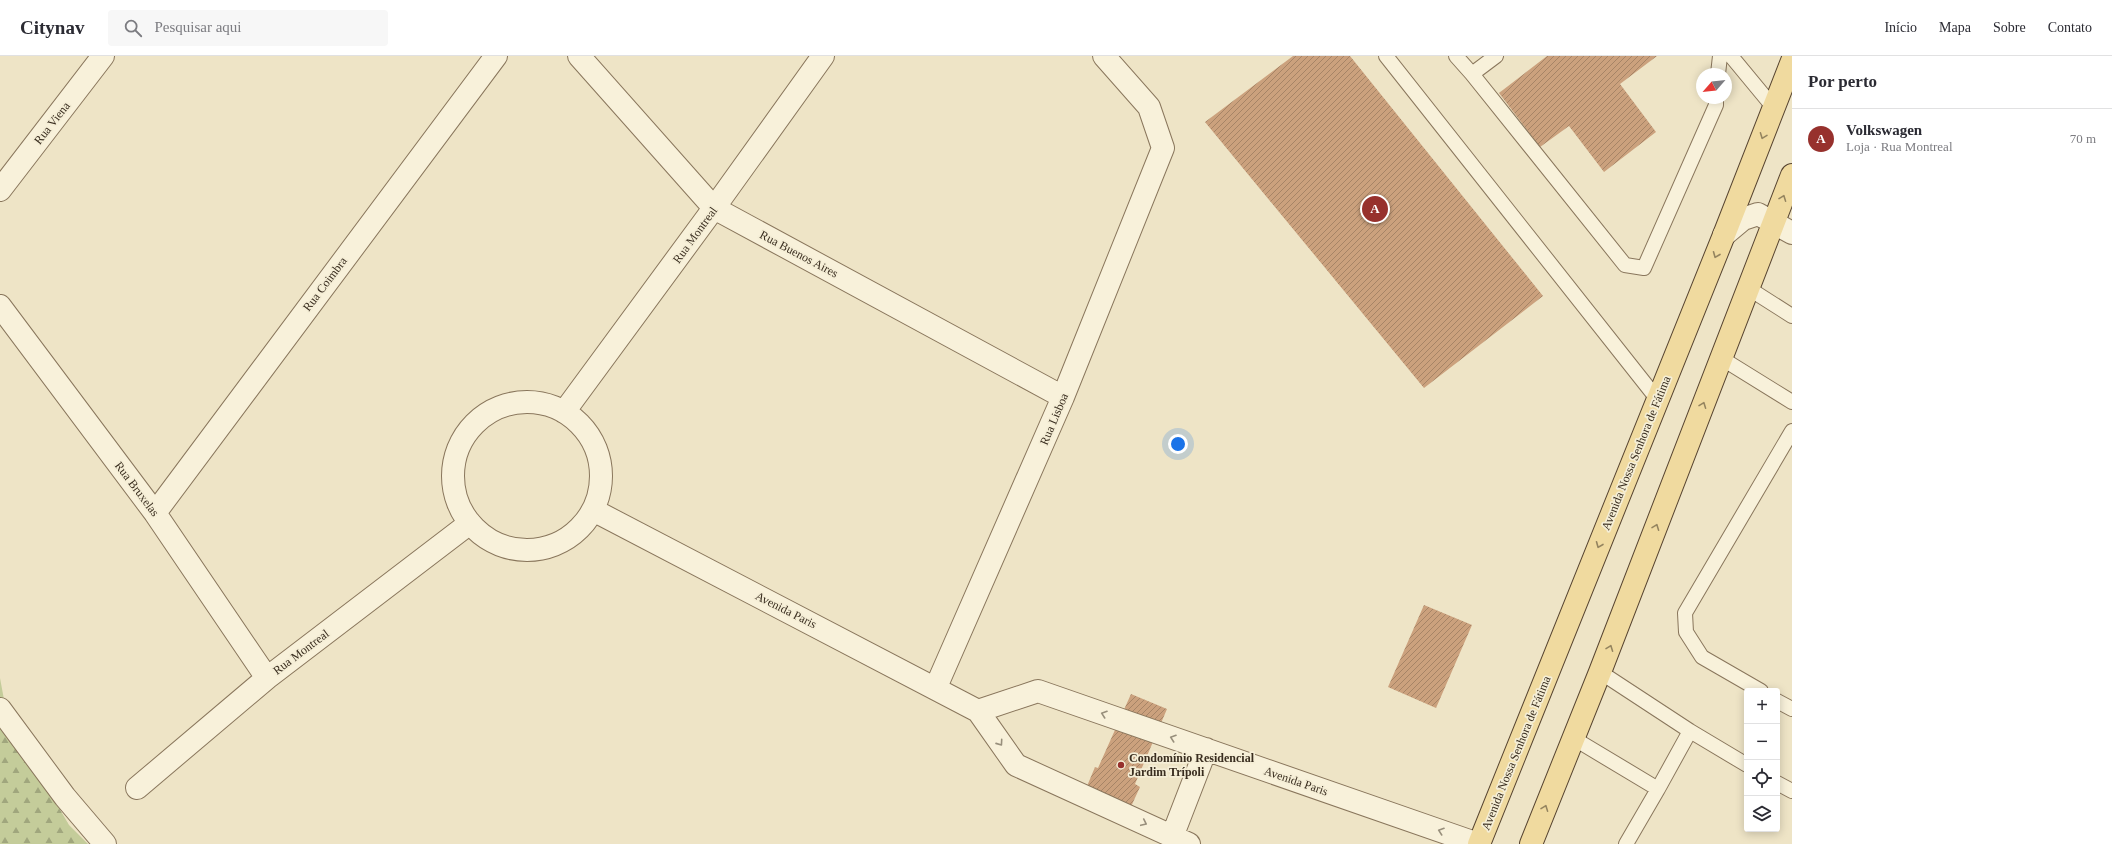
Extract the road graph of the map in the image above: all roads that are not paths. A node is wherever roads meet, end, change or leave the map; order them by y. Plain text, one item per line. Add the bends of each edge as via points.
1 (103, 56) edge
2 (496, 56) edge
3 (579, 56) edge
4 (823, 56) edge
5 (1104, 56) edge
6 (1386, 56) edge
7 (1456, 56) edge
8 (1496, 56) edge
9 (1720, 56) edge
10 (1731, 56) edge
11 (1790, 56) edge
12 (1792, 60) edge
13 (1719, 68) edge
14 (1472, 74) junction
15 (1716, 104) edge
16 (1774, 108) junction
17 (1792, 175) edge
18 (0, 190) edge
19 (714, 208) junction
20 (1773, 222) junction
21 (1792, 233) edge
22 (1724, 235) junction
23 (1748, 288) junction
24 (0, 306) edge
25 (1792, 316) edge
26 (1721, 358) junction
27 (1063, 397) junction
28 (1658, 400) junction
29 (1792, 402) edge
30 (564, 412) junction
31 (1792, 431) edge
32 (593, 510) junction
33 (155, 512) junction
34 (470, 523) junction
35 (1600, 672) junction
36 (267, 678) junction
37 (936, 687) junction
38 (1755, 688) edge
39 (1780, 703) edge
40 (0, 709) edge
41 (1792, 709) edge
42 (978, 711) junction
43 (1690, 731) junction
44 (1572, 738) junction
45 (1206, 749) junction
46 (1744, 763) edge
47 (1780, 785) edge
48 (138, 788) dead end
49 (1658, 789) junction
50 (1792, 791) edge
51 (1177, 842) edge
52 (105, 844) edge
53 (1479, 844) edge
54 (1531, 844) edge
55 (1626, 844) edge

1 - 18 street, Rua Viena
2 - 33 street, Rua Coimbra
3 - 19 street, Rua Buenos Aires
4 - 19 street, Rua Montreal
5 - 27 street, Rua Lisboa via 1149,107 1163,148
6 - 28 lane
7 - 14 lane
8 - 14 lane
9 - 13 lane
10 - 16 lane
11 - 12 lane
12 - 16 main road, Avenida Nossa Senhora de Fátima
14 - 15 lane via 1624,265 1644,268
16 -> 22 main road, Avenida Nossa Senhora de Fátima
20 -> 17 main road
19 - 27 street, Rua Buenos Aires
19 - 30 street, Rua Montreal
20 - 21 street
20 - 22 street via 1758,214 1743,219
20 - 23 main road
22 -> 28 main road, Avenida Nossa Senhora de Fátima
23 - 25 lane
23 - 26 main road
24 - 33 street, Rua Bruxelas
26 - 29 lane
35 -> 26 main road
27 - 37 street, Rua Lisboa
28 -> 53 main road, Avenida Nossa Senhora de Fátima
30 - 32 street via 583,428 596,450 601,475
30 - 34 street via 540,403 515,402 492,411 472,426 459,446 452,469 458,506
31 - 38 lane via 1685,613 1686,632 1702,657
32 - 34 street via 586,522 568,538 547,548 523,551 492,542
32 - 37 street, Avenida Paris
33 - 36 street, Rua Bruxelas
34 - 36 street, Rua Montreal
35 - 43 lane
35 - 44 main road
36 - 48 street, Rua Montreal
37 - 42 street, Avenida Paris
39 - 41 lane
40 - 52 street via 64,797
45 -> 42 street, Avenida Paris via 1038,691
42 -> 51 street, Avenida Paris via 1016,765
43 - 46 lane
43 - 49 lane
44 - 49 lane
54 -> 44 main road
45 - 51 street
53 -> 45 street, Avenida Paris
47 - 50 lane
49 - 55 lane

